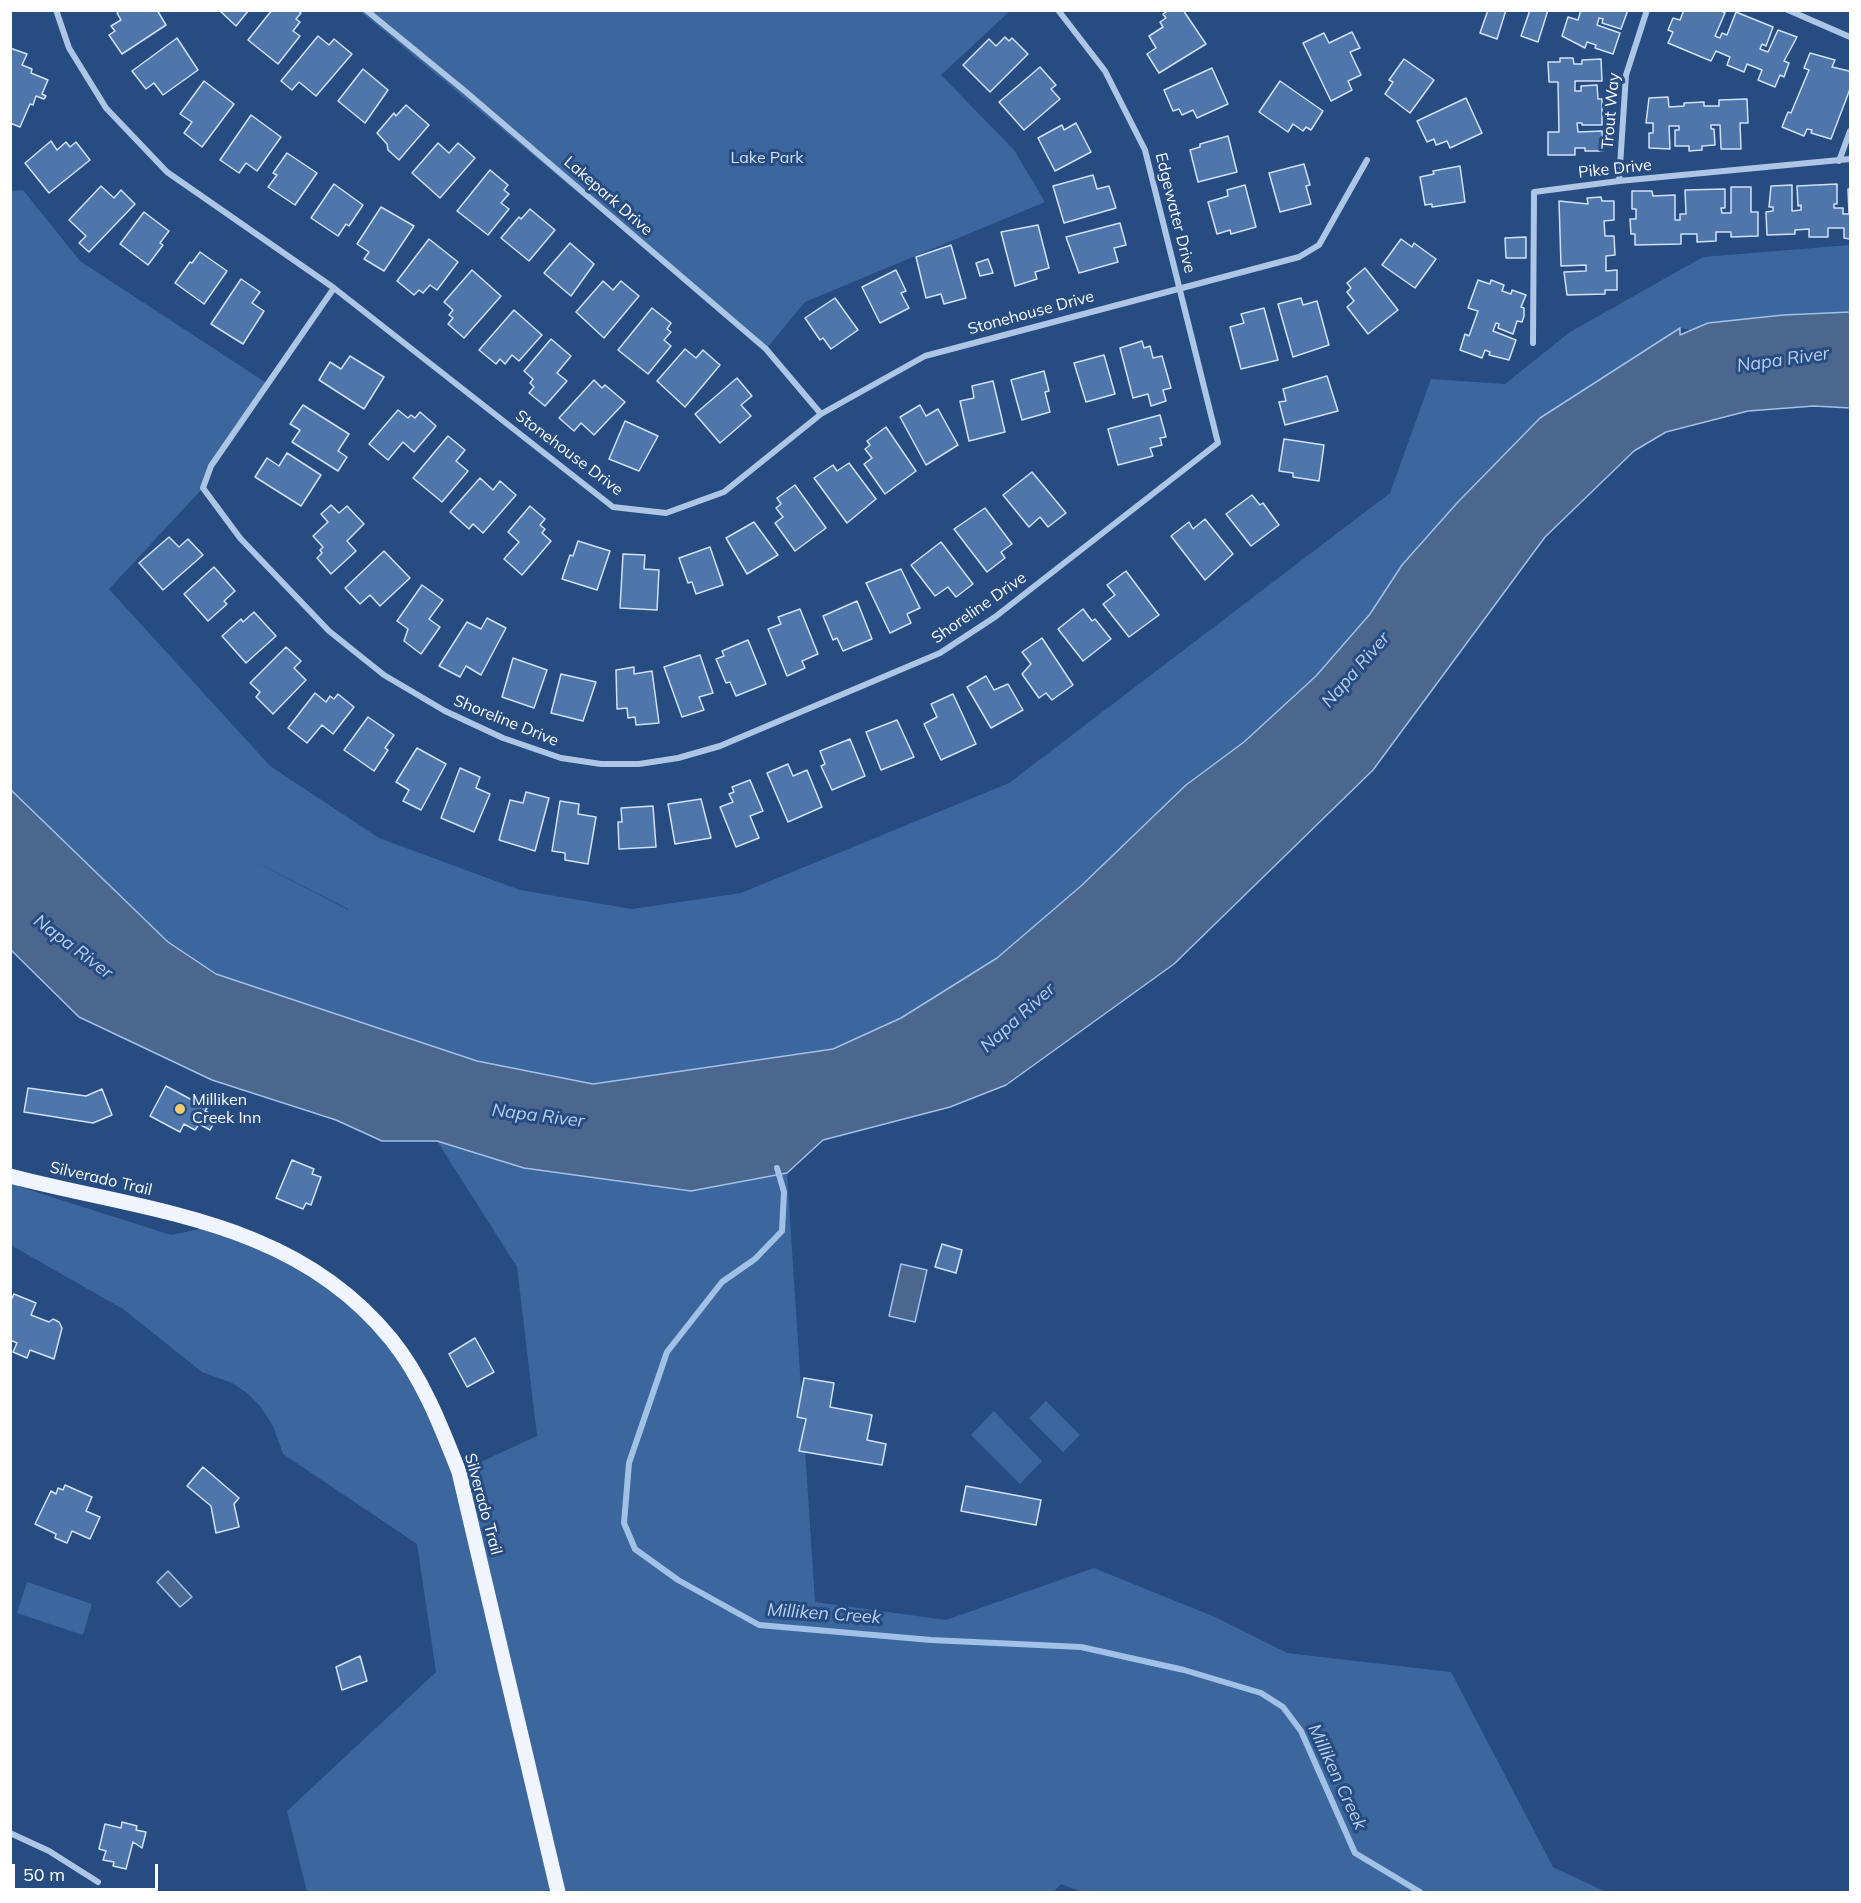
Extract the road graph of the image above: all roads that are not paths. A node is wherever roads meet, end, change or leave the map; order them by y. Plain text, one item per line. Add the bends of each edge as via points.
1 (56, 10) edge
2 (366, 10) edge
3 (1058, 10) edge
4 (1647, 10) edge
5 (1788, 10) edge
6 (1851, 37) edge
7 (1851, 131) edge
8 (1851, 159) edge
9 (1367, 160) dead end
10 (1839, 161) junction
11 (1619, 181) junction
12 (1179, 287) junction
13 (334, 288) junction
14 (1533, 343) dead end
15 (821, 414) junction
16 (1218, 443) joint
17 (10, 1176) edge
18 (10, 1833) edge
19 (98, 1882) dead end
20 (558, 1893) edge

1 - 13 street, Stonehouse Drive via 69,48 106,108 167,172
2 - 15 street, Lakepark Drive via 766,350
3 - 12 street, Edgewater Drive via 1105,70 1146,150
4 - 11 street, Trout Way via 1626,75
5 - 6 street
7 - 10 street
8 - 10 street, Pike Drive
9 - 12 street, Stonehouse Drive via 1319,245 1299,257
10 - 11 street, Pike Drive
11 - 14 street, Pike Drive via 1534,192
12 - 15 street, Stonehouse Drive via 925,356
12 - 16 street, Edgewater Drive
13 - 15 street, Stonehouse Drive via 613,507 666,513 724,492
13 - 16 street, Shoreline Drive via 211,466 203,488 240,538 329,632 384,675 454,716 561,758 601,764 678,758 720,746 940,653 995,617
17 - 20 main road, Silverado Trail via 219,1225 281,1250 324,1277 362,1308 392,1340 439,1422 459,1472
18 - 19 street via 49,1851

